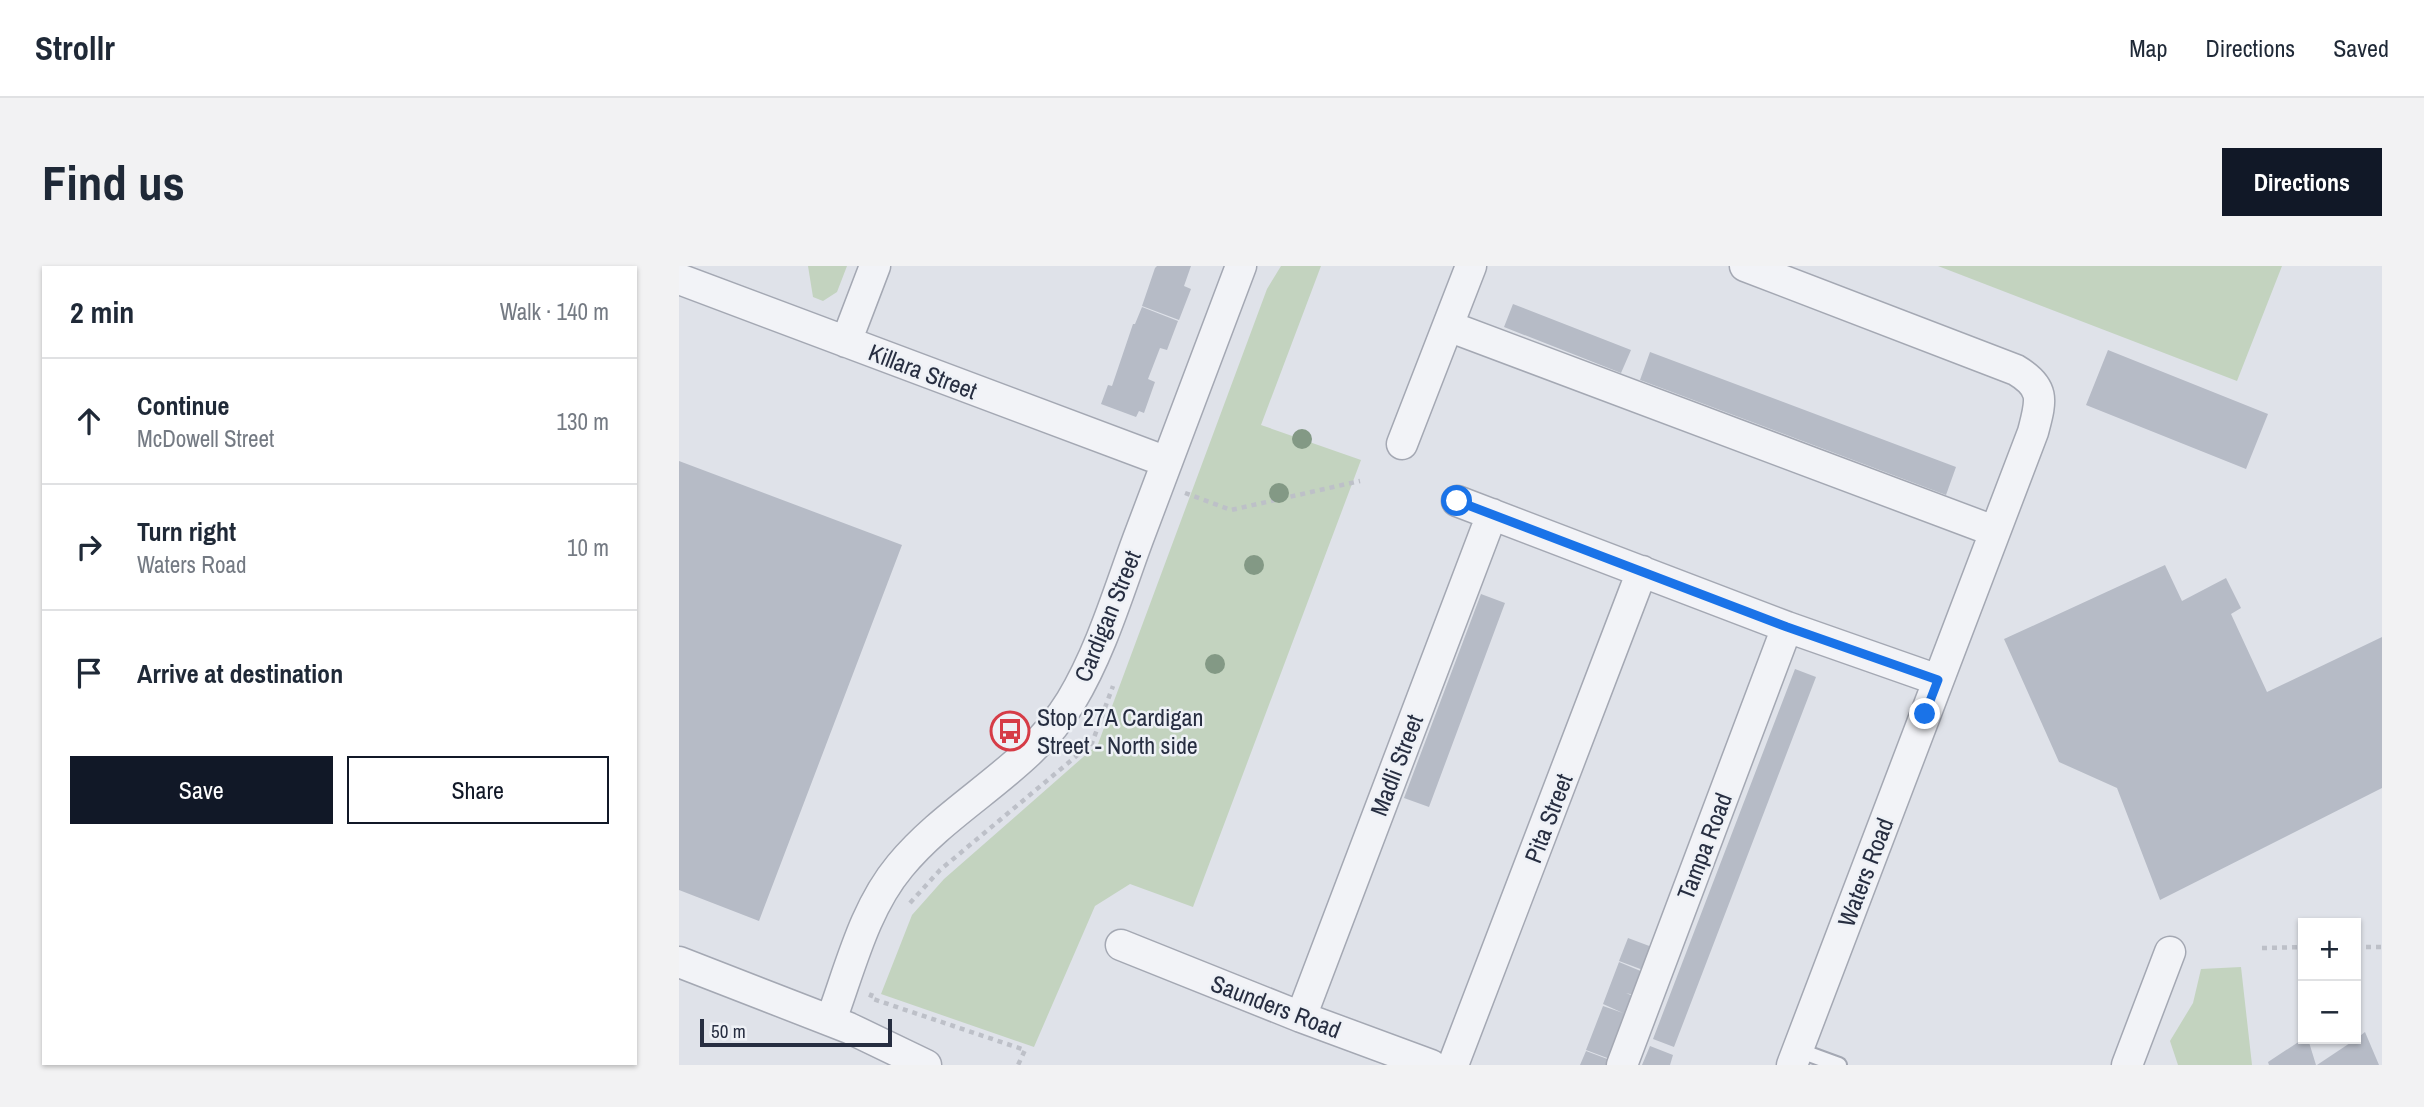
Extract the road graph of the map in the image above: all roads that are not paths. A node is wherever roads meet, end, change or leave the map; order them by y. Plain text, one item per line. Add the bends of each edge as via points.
1 (875, 266) edge
2 (1241, 266) edge
3 (1471, 266) edge
4 (1745, 266) edge
5 (679, 279) edge
6 (1448, 326) junction
7 (846, 342) junction
8 (1402, 444) dead end
9 (1167, 463) junction
10 (1457, 501) dead end
11 (1492, 514) junction
12 (1994, 531) junction
13 (1642, 571) junction
14 (1787, 627) junction
15 (1938, 680) junction
16 (1121, 945) dead end
17 (2170, 952) dead end
18 (679, 962) edge
19 (1301, 1017) junction
20 (831, 1020) junction
21 (1795, 1057) edge
22 (926, 1065) edge
23 (1431, 1065) edge
24 (1453, 1065) edge
25 (1622, 1065) edge
26 (1839, 1065) edge
27 (2127, 1065) edge

1 - 7 street
2 - 9 street, Cardigan Street
3 - 6 street
4 - 12 street, Waters Road via 1990,359 2031,379 2040,406
5 - 7 street, Killara Street
6 - 8 street
6 - 12 street
7 - 9 street, Killara Street
9 - 20 street, Cardigan Street via 1072,700 1038,742 899,867 869,917
10 - 11 street
11 - 13 street
11 - 19 street, Madli Street
12 - 15 street, Waters Road
13 - 14 street
13 - 24 street, Pita Street
14 - 15 street
14 - 25 street, Tampa Road
15 - 21 street, Waters Road
16 - 19 street, Saunders Road
17 - 27 street
18 - 20 street
19 - 23 street, Saunders Road
20 - 22 street
21 - 26 lane

